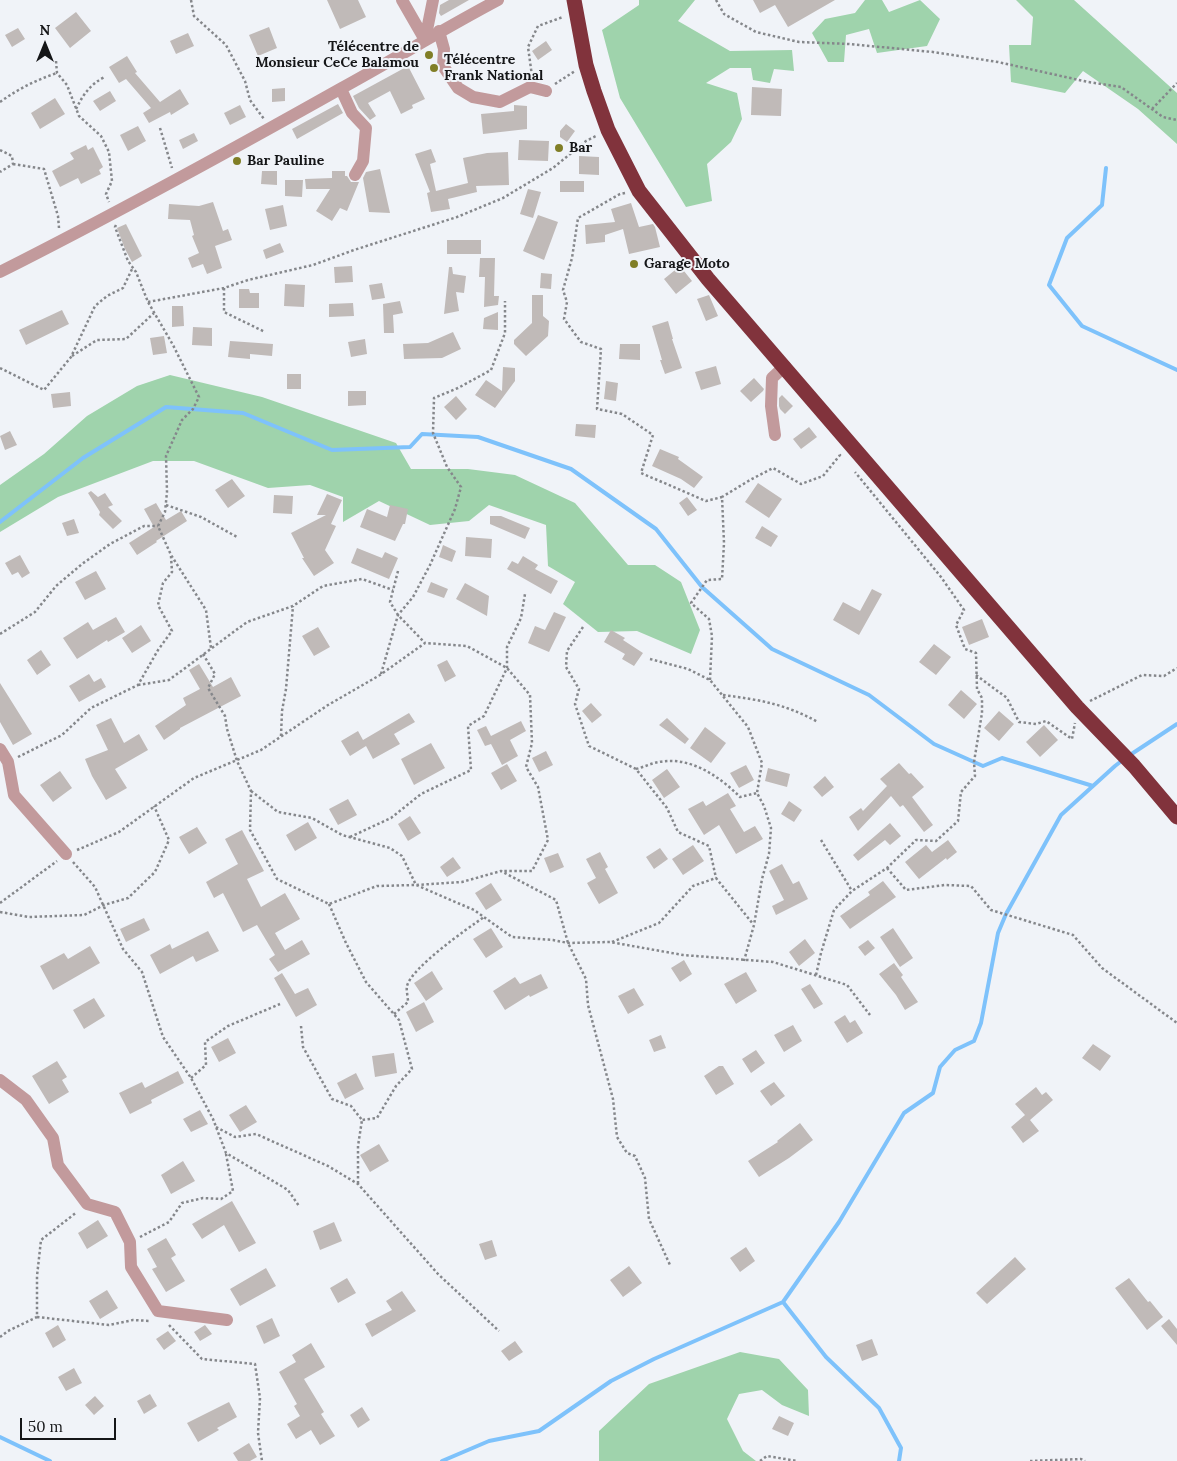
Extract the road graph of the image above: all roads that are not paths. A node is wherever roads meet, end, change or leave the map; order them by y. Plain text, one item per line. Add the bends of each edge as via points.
1 (402, 0) edge
2 (433, 0) edge
3 (498, 0) edge
4 (575, 6) edge
5 (439, 32) junction
6 (425, 40) junction
7 (341, 89) junction
8 (546, 91) road end
9 (355, 175) dead end
10 (0, 272) edge
11 (785, 366) junction
12 (775, 435) dead end
13 (0, 749) edge
14 (0, 781) edge
15 (14, 794) junction
16 (1177, 817) edge
17 (66, 854) road end
18 (0, 1080) edge
19 (227, 1320) dead end

1 - 6 street
2 - 6 street
3 - 5 street
4 - 11 highway via 586,65 608,130 638,191 708,279
5 - 6 street
5 - 8 street via 444,49 443,66 458,88 472,97 500,102 530,87
6 - 7 street
7 - 9 street via 352,113 366,128 363,161
7 - 10 street
11 - 12 street via 772,378
11 - 16 highway via 1077,707
13 - 15 street via 8,762
14 - 15 street
15 - 17 street
18 - 19 street via 26,1100 53,1138 58,1165 87,1204 115,1212 130,1242 131,1267 158,1311 166,1317

